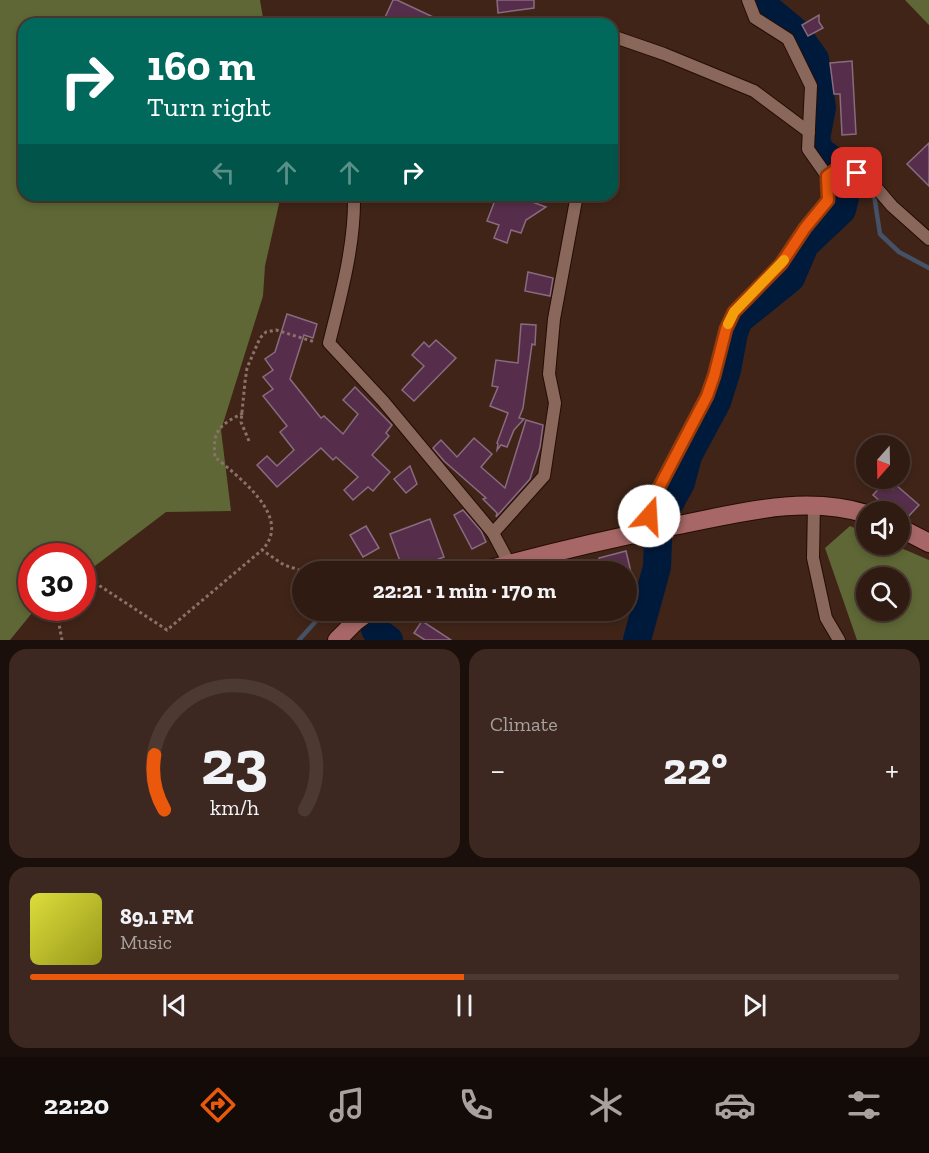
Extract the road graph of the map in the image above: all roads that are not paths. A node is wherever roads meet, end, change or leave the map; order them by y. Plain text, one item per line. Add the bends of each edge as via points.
1 (748, 0) edge
2 (618, 38) edge
3 (809, 132) junction
4 (827, 176) junction
5 (354, 201) edge
6 (575, 201) edge
7 (929, 239) edge
8 (814, 504) junction
9 (856, 511) edge
10 (645, 532) junction
11 (494, 533) junction
12 (910, 533) edge
13 (929, 543) edge
14 (508, 561) edge
15 (518, 561) edge
16 (356, 621) edge
17 (337, 640) edge
18 (839, 640) edge

1 - 3 street via 755,18 788,39 811,86
2 - 3 street via 754,92
3 - 4 street via 808,149
4 - 7 street via 842,165 868,178
4 - 10 street via 828,200 781,264 734,312 707,396 653,499
5 - 11 street via 349,255 329,343
6 - 11 street via 554,319 549,374 555,403 544,476
8 - 9 main road
8 - 10 main road via 772,507
8 - 18 street via 813,558 826,618
10 - 15 main road
11 - 14 street
12 - 13 main road
16 - 17 main road

